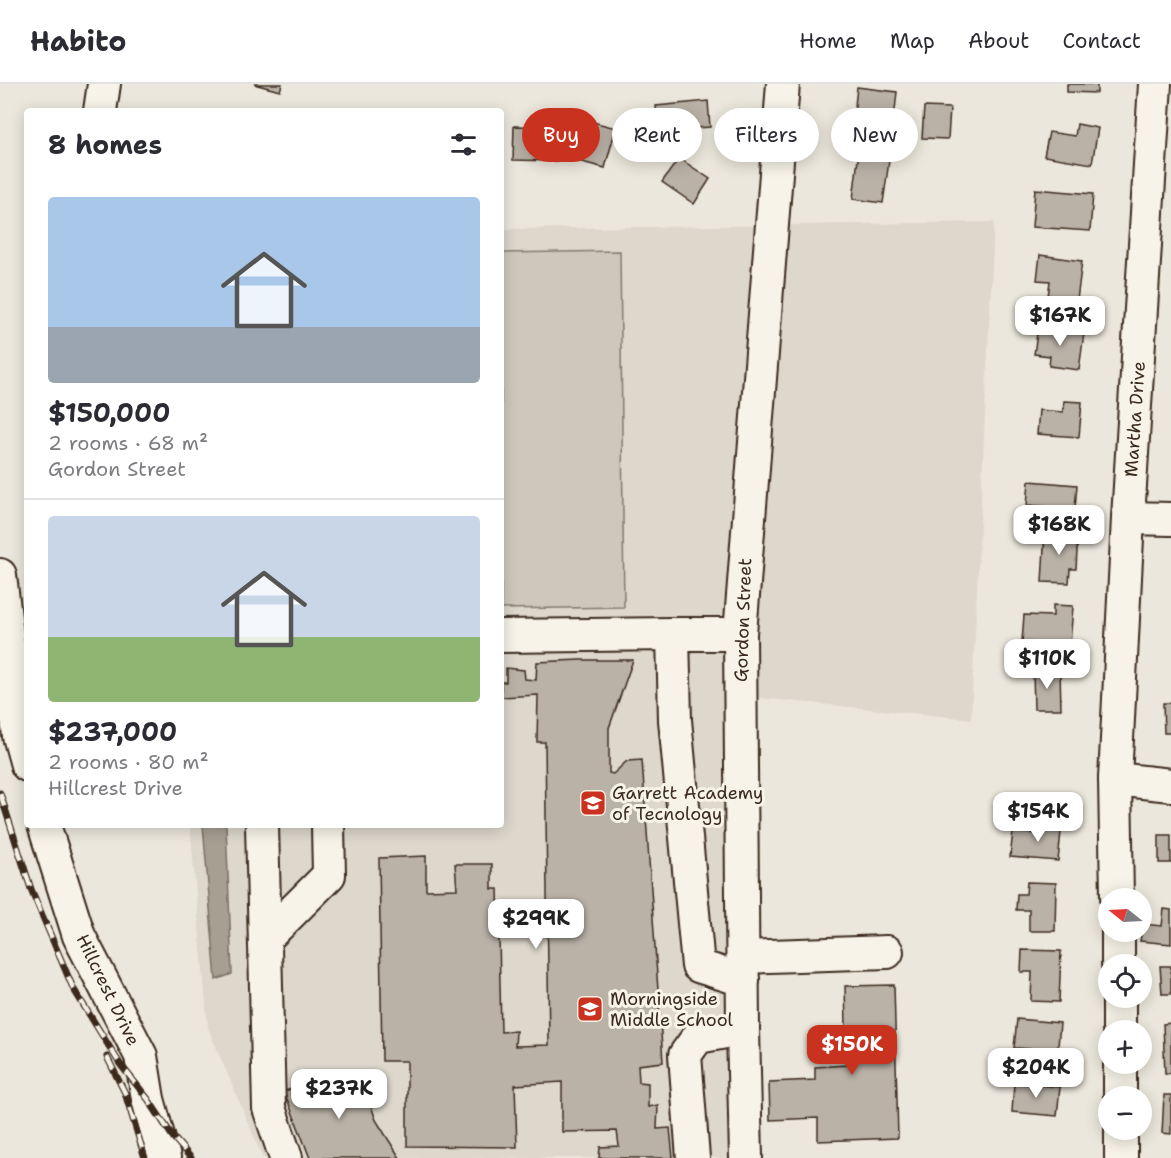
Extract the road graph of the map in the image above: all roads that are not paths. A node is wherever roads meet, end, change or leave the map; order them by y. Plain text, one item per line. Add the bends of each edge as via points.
1 (104, 84) edge
2 (783, 84) edge
3 (1155, 84) edge
4 (100, 108) edge
5 (1158, 274) edge
6 (1128, 518) junction
7 (1171, 519) edge
8 (0, 575) edge
9 (673, 634) junction
10 (740, 634) junction
11 (504, 636) edge
12 (24, 754) edge
13 (1115, 779) junction
14 (1171, 785) edge
15 (45, 828) edge
16 (262, 828) edge
17 (327, 828) edge
18 (1117, 888) edge
19 (265, 939) junction
20 (887, 952) dead end
21 (743, 969) junction
22 (743, 1029) junction
23 (1121, 1140) edge
24 (164, 1158) edge
25 (286, 1158) edge
26 (693, 1158) edge
27 (746, 1158) edge
28 (1121, 1158) edge

1 - 4 street
2 - 10 street, Gordon Street
3 - 5 street, Martha Drive
5 - 6 street, Martha Drive
6 - 7 street
6 - 13 street, Martha Drive
8 - 12 street
9 - 10 street
9 - 11 street
9 - 21 street via 675,720 698,966
10 - 21 street, Gordon Street
13 - 14 street
13 - 18 street, Martha Drive
15 - 24 street, Hillcrest Drive via 79,936 141,1056
16 - 19 street
17 - 19 street via 329,875
19 - 25 street via 269,1108
20 - 21 street
21 - 22 street, Gordon Street
22 - 26 street via 698,1036 685,1056
22 - 27 street, Gordon Street
23 - 28 street

